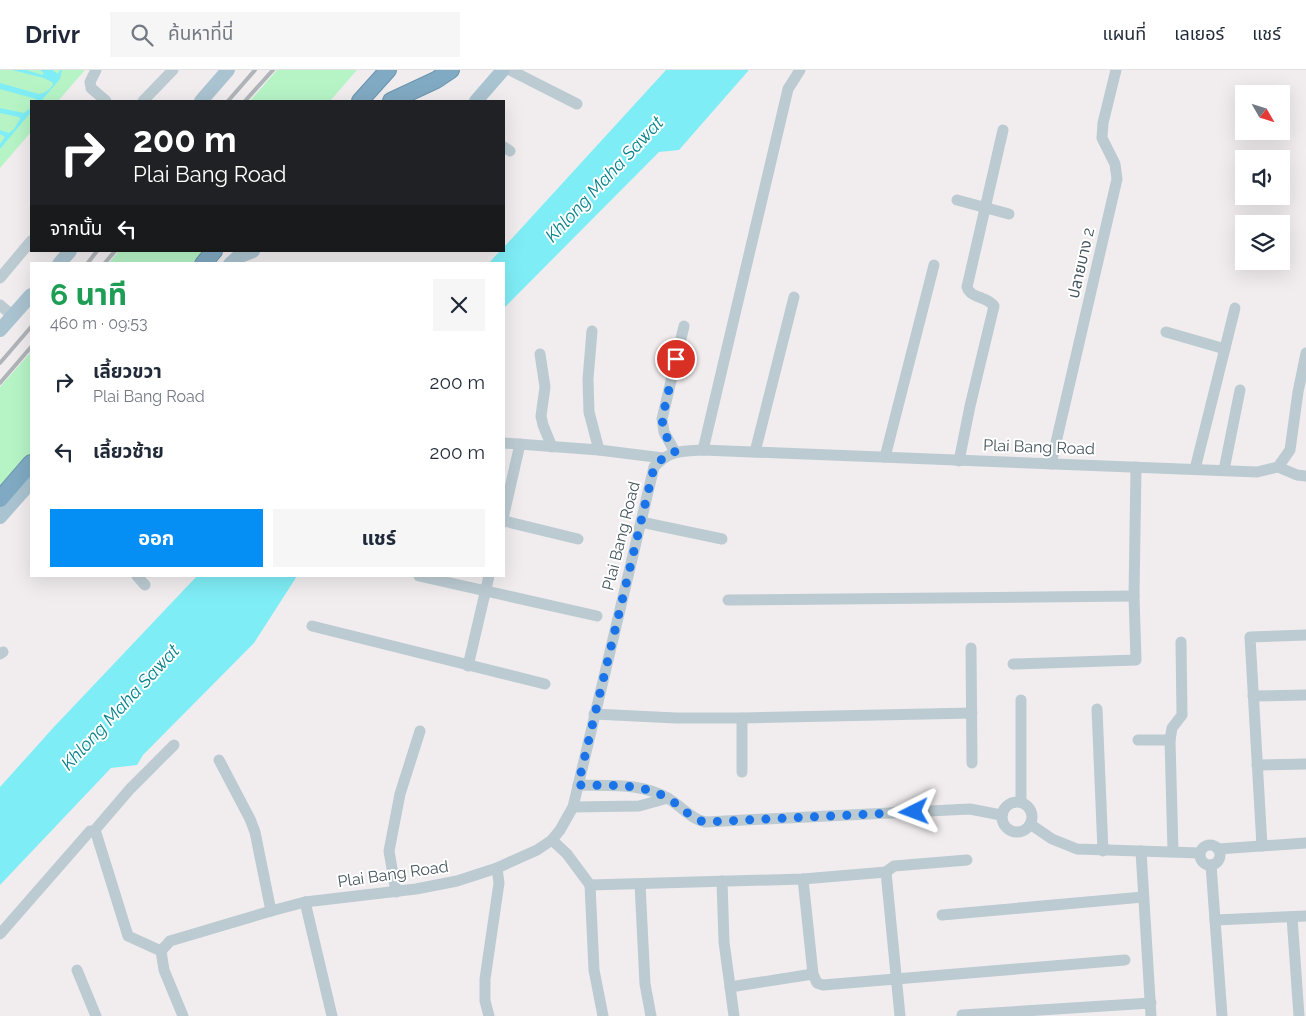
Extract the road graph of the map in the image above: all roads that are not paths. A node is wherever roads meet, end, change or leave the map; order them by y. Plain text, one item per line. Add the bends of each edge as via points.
1 (96, 70) edge
2 (174, 70) edge
3 (228, 70) edge
4 (388, 70) edge
5 (451, 70) edge
6 (503, 70) edge
7 (510, 70) edge
8 (800, 70) edge
9 (1116, 70) edge
10 (105, 100) edge
11 (144, 100) edge
12 (201, 100) edge
13 (361, 100) edge
14 (393, 100) edge
15 (477, 100) edge
16 (577, 104) dead end
17 (1003, 130) dead end
18 (956, 200) dead end
19 (985, 208) junction
20 (1009, 214) dead end
21 (30, 242) edge
22 (69, 252) edge
23 (213, 252) edge
24 (250, 252) edge
25 (61, 262) edge
26 (204, 262) edge
27 (232, 262) edge
28 (934, 265) dead end
29 (0, 278) edge
30 (30, 296) edge
31 (794, 297) dead end
32 (0, 306) edge
33 (1235, 308) dead end
34 (13, 316) junction
35 (684, 326) dead end
36 (0, 330) edge
37 (592, 330) dead end
38 (1166, 332) dead end
39 (1225, 349) junction
40 (1306, 353) edge
41 (540, 354) dead end
42 (1240, 390) dead end
43 (1302, 392) edge
44 (505, 443) edge
45 (520, 444) junction
46 (552, 447) junction
47 (599, 450) junction
48 (703, 450) junction
49 (675, 452) junction
50 (755, 452) junction
51 (885, 457) junction
52 (663, 458) junction
53 (959, 460) junction
54 (30, 464) edge
55 (1051, 464) junction
56 (1136, 467) junction
57 (1278, 467) junction
58 (1195, 469) junction
59 (1224, 470) junction
60 (1306, 476) edge
61 (30, 483) edge
62 (0, 499) edge
63 (505, 510) edge
64 (0, 517) edge
65 (505, 521) edge
66 (641, 522) junction
67 (578, 539) dead end
68 (722, 539) dead end
69 (138, 577) edge
70 (423, 577) edge
71 (489, 577) edge
72 (145, 585) dead end
73 (485, 592) junction
74 (1134, 596) junction
75 (728, 600) dead end
76 (597, 616) dead end
77 (312, 626) dead end
78 (1306, 636) edge
79 (1181, 642) dead end
80 (972, 648) dead end
81 (1013, 664) dead end
82 (468, 666) junction
83 (545, 684) dead end
84 (1306, 695) edge
85 (1253, 696) junction
86 (1021, 700) dead end
87 (1097, 709) dead end
88 (972, 713) junction
89 (594, 714) junction
90 (742, 718) junction
91 (420, 731) dead end
92 (1138, 740) dead end
93 (1170, 740) junction
94 (174, 745) dead end
95 (219, 760) dead end
96 (972, 763) dead end
97 (1306, 764) edge
98 (1257, 765) junction
99 (742, 772) dead end
100 (578, 785) junction
101 (668, 798) junction
102 (1021, 802) junction
103 (573, 807) junction
104 (1001, 815) junction
105 (1030, 824) junction
106 (94, 831) junction
107 (552, 840) junction
108 (1306, 843) edge
109 (1262, 846) junction
110 (1218, 850) junction
111 (1103, 851) junction
112 (1141, 851) junction
113 (1173, 851) junction
114 (1200, 853) junction
115 (967, 860) dead end
116 (1211, 865) junction
117 (497, 868) junction
118 (886, 872) junction
119 (802, 878) junction
120 (722, 881) junction
121 (640, 884) junction
122 (590, 885) junction
123 (396, 892) junction
124 (1143, 897) junction
125 (305, 902) junction
126 (271, 911) junction
127 (942, 915) dead end
128 (1306, 916) edge
129 (1292, 917) junction
130 (1215, 920) junction
131 (0, 934) edge
132 (161, 952) junction
133 (1125, 960) dead end
134 (77, 970) dead end
135 (813, 974) junction
136 (897, 979) junction
137 (730, 988) junction
138 (1150, 1003) junction
139 (962, 1015) edge
140 (96, 1016) edge
141 (183, 1016) edge
142 (332, 1016) edge
143 (489, 1016) edge
144 (603, 1016) edge
145 (651, 1016) edge
146 (734, 1016) edge
147 (900, 1016) edge
148 (1151, 1016) edge
149 (1222, 1016) edge
150 (1300, 1016) edge

1 - 10 street via 90,82 91,88
2 - 11 street
3 - 12 main road
4 - 13 highway
5 - 14 highway
6 - 15 main road
7 - 16 street
8 - 48 street via 788,89
9 - 55 street, ปลายบาง 2 via 1102,138 1115,164 1117,179
17 - 19 street
18 - 19 street
19 - 20 street
19 - 53 street via 967,287 971,293 994,306
21 - 29 street
22 - 25 main road
23 - 26 highway
24 - 27 main road
28 - 51 street
30 - 34 main road
31 - 50 street
32 - 34 street
33 - 39 street
34 - 36 main road
35 - 49 street via 662,419 664,432
37 - 47 street via 589,412
38 - 39 street
39 - 58 street
40 - 43 street
41 - 46 street via 545,387 541,416
42 - 59 street
43 - 57 street via 1290,450
44 - 45 street
45 - 46 street
45 - 63 street
46 - 47 street
47 - 52 street
48 - 49 street, Plai Bang Road
48 - 50 street, Plai Bang Road
49 - 52 street, Plai Bang Road
50 - 51 street, Plai Bang Road
51 - 53 street, Plai Bang Road
52 - 66 street, Plai Bang Road via 654,467
53 - 55 street, Plai Bang Road
54 - 62 highway
55 - 56 street, Plai Bang Road
56 - 58 street, Plai Bang Road
56 - 74 street
57 - 59 street, Plai Bang Road via 1256,472
57 - 60 street
58 - 59 street, Plai Bang Road
61 - 64 main road
65 - 67 street
66 - 68 street
66 - 89 street, Plai Bang Road
69 - 72 street
70 - 73 street
71 - 73 street
73 - 76 street
73 - 82 street
74 - 75 street
74 - 81 street via 1136,660
77 - 82 street
78 - 85 street via 1250,638
79 - 93 street via 1182,715 1172,728
80 - 88 street
82 - 83 street
84 - 85 street
85 - 98 street
86 - 102 street
87 - 111 street
88 - 90 street
88 - 96 street
89 - 90 street
89 - 100 street, Plai Bang Road
90 - 99 street
91 - 123 street via 400,794 389,851
92 - 93 street
93 - 113 street
94 - 106 street
95 - 126 street via 255,832
97 - 98 street
98 - 109 street
100 - 101 street via 638,787
100 - 103 street, Plai Bang Road
101 - 103 street via 639,806
101 - 104 street via 695,819 705,822 970,809
102 - 104 street via 1006,806
102 - 105 street via 1032,813
103 - 107 street, Plai Bang Road
104 - 105 street via 1004,826 1012,832 1023,831
105 - 111 street via 1077,850
106 - 131 street via 90,831
106 - 132 street via 128,936
107 - 117 street, Plai Bang Road
107 - 122 street
108 - 109 street
109 - 110 street
110 - 114 street via 1216,846 1208,845
110 - 116 street via 1220,857
111 - 112 street
112 - 113 street
112 - 124 street
113 - 114 street
114 - 116 street via 1204,863
115 - 118 street via 894,866
116 - 130 street
117 - 123 street, Plai Bang Road via 457,881
117 - 143 street via 499,883 485,979
118 - 119 street
118 - 136 street
119 - 120 street
119 - 135 street
120 - 121 street
120 - 137 street via 724,942
121 - 122 street
121 - 145 street
122 - 144 street via 594,970
123 - 125 street, Plai Bang Road
124 - 127 street
124 - 138 street
125 - 126 street, Plai Bang Road
125 - 142 street
126 - 132 street, Plai Bang Road via 170,941
128 - 129 street
129 - 130 street
129 - 150 street
130 - 149 street
132 - 141 street via 164,970
133 - 136 street
134 - 140 street
135 - 136 street via 817,983 823,985
135 - 137 street
136 - 147 street
137 - 146 street
138 - 139 street
138 - 148 street

